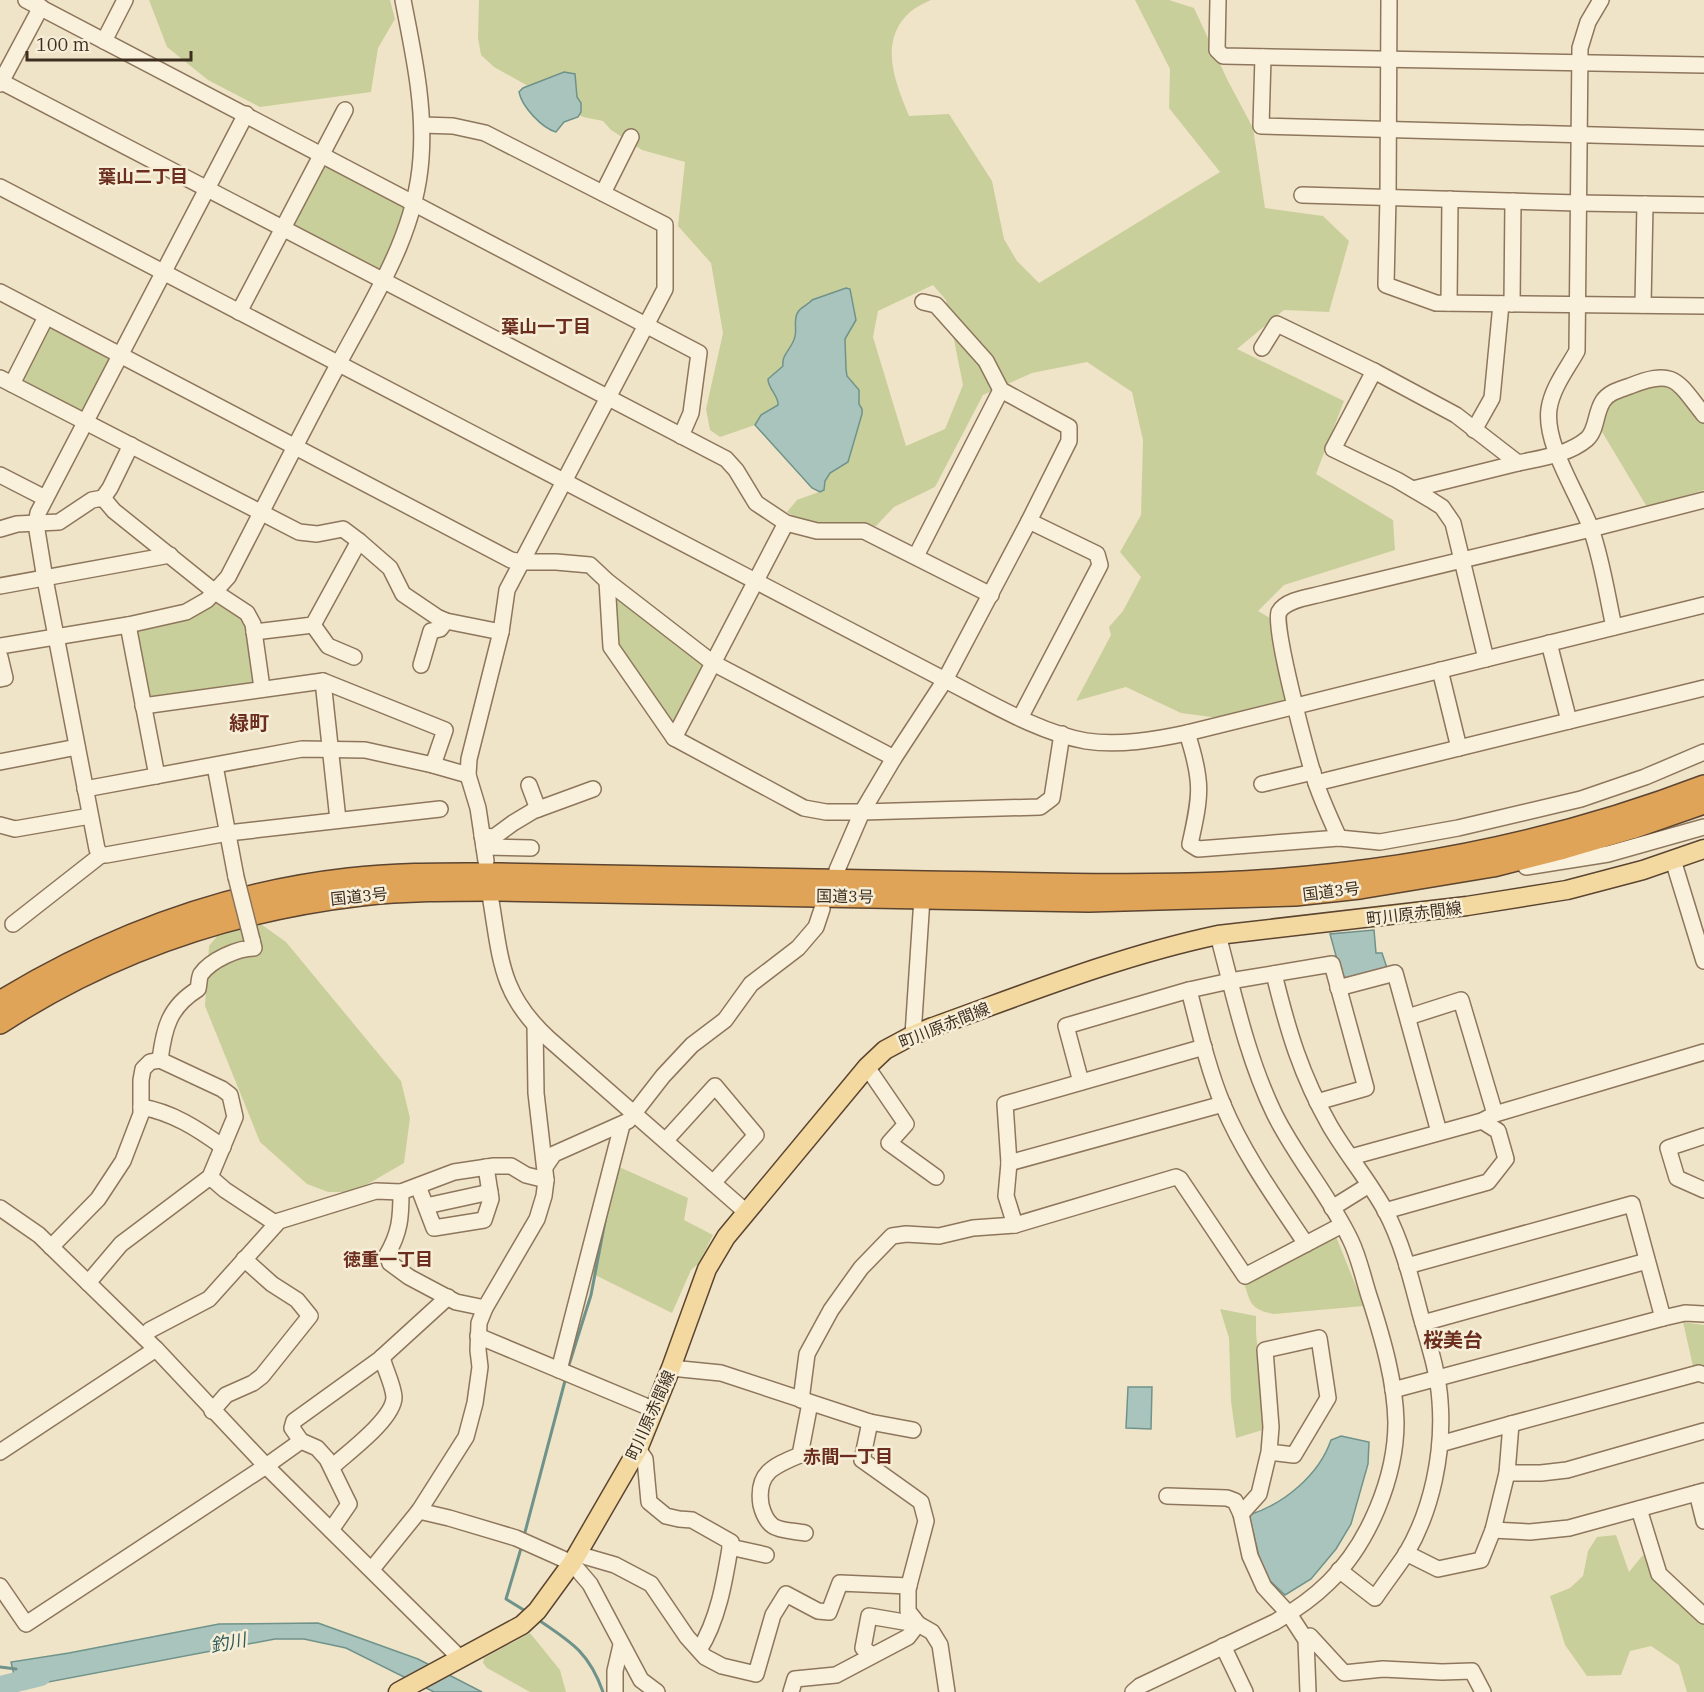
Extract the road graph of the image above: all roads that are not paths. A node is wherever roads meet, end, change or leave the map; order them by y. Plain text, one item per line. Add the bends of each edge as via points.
1 (26, 0) edge
2 (125, 0) edge
3 (403, 0) edge
4 (1218, 0) edge
5 (1389, 0) edge
6 (1601, 0) edge
7 (41, 8) junction
8 (104, 41) junction
9 (1263, 57) junction
10 (1389, 59) junction
11 (1579, 63) junction
12 (1704, 65) edge
13 (0, 82) edge
14 (345, 110) dead end
15 (246, 114) junction
16 (422, 125) junction
17 (1388, 128) junction
18 (1578, 135) junction
19 (631, 137) dead end
20 (1704, 138) edge
21 (321, 155) junction
22 (0, 187) edge
23 (207, 189) junction
24 (603, 193) junction
25 (1302, 195) dead end
26 (1388, 197) junction
27 (1450, 199) junction
28 (1513, 201) junction
29 (414, 203) junction
30 (1578, 203) junction
31 (1645, 204) junction
32 (1704, 205) edge
33 (282, 229) junction
34 (163, 272) junction
35 (384, 282) junction
36 (0, 292) edge
37 (923, 302) dead end
38 (1449, 303) junction
39 (1506, 304) junction
40 (1577, 305) junction
41 (1643, 305) junction
42 (1704, 306) edge
43 (239, 312) junction
44 (46, 317) junction
45 (647, 325) junction
46 (1262, 348) dead end
47 (119, 355) junction
48 (339, 363) junction
49 (1374, 371) junction
50 (6, 381) edge
51 (1001, 390) junction
52 (608, 399) junction
53 (1704, 415) edge
54 (85, 421) junction
55 (1474, 430) junction
56 (681, 436) junction
57 (131, 445) junction
58 (296, 447) junction
59 (1557, 454) junction
60 (1518, 463) junction
61 (0, 475) edge
62 (565, 481) junction
63 (1413, 489) junction
64 (45, 498) junction
65 (103, 498) junction
66 (1704, 500) edge
67 (261, 513) junction
68 (1029, 521) junction
69 (786, 523) junction
70 (36, 524) junction
71 (0, 529) edge
72 (1591, 529) junction
73 (359, 540) junction
74 (170, 555) junction
75 (916, 556) junction
76 (1462, 561) junction
77 (522, 562) junction
78 (45, 579) junction
79 (607, 581) junction
80 (757, 581) junction
81 (0, 586) edge
82 (215, 592) junction
83 (991, 595) junction
84 (1704, 605) edge
85 (447, 621) junction
86 (128, 625) junction
87 (313, 625) junction
88 (1614, 627) junction
89 (254, 632) junction
90 (501, 632) junction
91 (57, 637) junction
92 (1550, 644) junction
93 (0, 646) edge
94 (0, 657) edge
95 (354, 657) dead end
96 (1486, 659) junction
97 (713, 663) junction
98 (421, 666) dead end
99 (1440, 670) junction
100 (0, 679) edge
101 (945, 680) junction
102 (322, 681) junction
103 (262, 688) junction
104 (1704, 688) edge
105 (1295, 705) junction
106 (143, 706) junction
107 (1020, 718) junction
108 (1569, 720) junction
109 (1187, 733) junction
110 (1062, 734) junction
111 (674, 738) junction
112 (77, 747) junction
113 (330, 748) junction
114 (1459, 748) junction
115 (1704, 752) edge
116 (894, 758) junction
117 (0, 762) edge
118 (433, 765) junction
119 (214, 766) junction
120 (157, 776) junction
121 (468, 776) junction
122 (1315, 777) junction
123 (529, 784) dead end
124 (1262, 784) dead end
125 (1704, 786) edge
126 (86, 789) junction
127 (593, 789) dead end
128 (1704, 803) edge
129 (440, 809) dead end
130 (538, 809) junction
131 (862, 812) junction
132 (90, 816) junction
133 (338, 820) junction
134 (0, 825) edge
135 (1704, 827) edge
136 (228, 833) junction
137 (1339, 838) junction
138 (484, 848) junction
139 (531, 848) dead end
140 (1704, 849) edge
141 (101, 855) junction
142 (1673, 860) junction
143 (837, 870) dead end
144 (1429, 878) junction
145 (922, 898) junction
146 (491, 901) dead end
147 (822, 909) dead end
148 (13, 924) dead end
149 (1700, 934) edge
150 (1218, 935) junction
151 (1704, 961) edge
152 (1274, 974) junction
153 (1230, 981) junction
154 (1338, 988) junction
155 (1189, 990) junction
156 (0, 1002) edge
157 (1408, 1017) junction
158 (0, 1023) edge
159 (535, 1026) junction
160 (912, 1035) junction
161 (1204, 1047) junction
162 (1704, 1052) edge
163 (160, 1060) junction
164 (867, 1067) junction
165 (1081, 1082) junction
166 (1317, 1102) junction
167 (1223, 1104) junction
168 (141, 1107) junction
169 (634, 1114) junction
170 (1489, 1118) junction
171 (622, 1125) junction
172 (1439, 1132) junction
173 (1704, 1136) edge
174 (666, 1140) junction
175 (223, 1147) junction
176 (1351, 1157) junction
177 (1009, 1163) junction
178 (486, 1167) junction
179 (546, 1173) junction
180 (210, 1177) junction
181 (936, 1177) dead end
182 (713, 1183) junction
183 (1369, 1185) junction
184 (418, 1186) junction
185 (1704, 1190) edge
186 (401, 1192) junction
187 (490, 1192) junction
188 (426, 1206) junction
189 (0, 1208) edge
190 (1332, 1208) junction
191 (745, 1211) junction
192 (1385, 1211) junction
193 (272, 1221) dead end
194 (1015, 1225) junction
195 (1342, 1225) junction
196 (1306, 1244) junction
197 (51, 1247) junction
198 (244, 1259) junction
199 (1647, 1261) junction
200 (1407, 1266) junction
201 (88, 1283) junction
202 (448, 1297) junction
203 (485, 1308) junction
204 (1704, 1314) edge
205 (1663, 1318) junction
206 (1423, 1323) junction
207 (478, 1336) junction
208 (144, 1337) junction
209 (156, 1349) junction
210 (382, 1357) junction
211 (671, 1368) junction
212 (559, 1370) junction
213 (1704, 1375) edge
214 (1437, 1379) junction
215 (1393, 1390) junction
216 (806, 1401) junction
217 (655, 1410) junction
218 (212, 1411) junction
219 (870, 1422) junction
220 (1511, 1424) junction
221 (913, 1430) dead end
222 (1704, 1431) edge
223 (301, 1441) junction
224 (1440, 1444) junction
225 (638, 1449) junction
226 (0, 1452) edge
227 (1269, 1452) junction
228 (266, 1466) junction
229 (332, 1467) junction
230 (1507, 1473) junction
231 (1701, 1492) edge
232 (1167, 1496) dead end
233 (1639, 1509) junction
234 (419, 1511) junction
235 (1241, 1514) junction
236 (1704, 1521) edge
237 (331, 1530) junction
238 (1493, 1530) junction
239 (805, 1533) dead end
240 (730, 1547) junction
241 (1406, 1552) junction
242 (766, 1555) dead end
243 (575, 1558) junction
244 (372, 1569) junction
245 (1339, 1570) junction
246 (0, 1586) edge
247 (909, 1586) junction
248 (1289, 1614) junction
249 (1704, 1616) edge
250 (916, 1621) junction
251 (1306, 1640) junction
252 (621, 1644) junction
253 (1223, 1646) junction
254 (699, 1650) junction
255 (872, 1655) junction
256 (461, 1659) junction
257 (1156, 1686) edge
258 (398, 1692) edge
259 (615, 1692) edge
260 (657, 1692) edge
261 (791, 1692) edge
262 (947, 1692) edge
263 (1133, 1692) edge
264 (1245, 1692) edge
265 (1308, 1692) edge
266 (1483, 1692) edge

1 - 7 street
2 - 8 street
3 - 16 street
4 - 9 street via 1217,50 1223,56
5 - 10 street
6 - 11 street via 1588,22
7 - 8 street
7 - 13 street
8 - 15 street
9 - 10 street
9 - 17 street via 1261,126
10 - 11 street
10 - 17 street
11 - 12 street
11 - 18 street
13 - 23 street
14 - 21 street
15 - 21 street
15 - 23 street
16 - 24 street via 485,133
16 - 29 street
17 - 18 street
17 - 26 street
18 - 20 street
18 - 30 street
19 - 24 street
21 - 29 street
21 - 33 street
22 - 34 street
23 - 33 street
23 - 34 street
24 - 45 street via 665,225 665,289
25 - 26 street
26 - 27 street
26 - 38 street via 1386,285 1436,303
27 - 28 street
27 - 38 street
28 - 30 street
28 - 39 street
29 - 35 street
29 - 45 street
30 - 31 street
30 - 40 street
31 - 32 street
31 - 41 street
33 - 35 street
33 - 43 street
34 - 43 street
34 - 47 street
35 - 48 street
35 - 52 street
36 - 44 street
37 - 51 street via 936,305 986,361
38 - 39 street
39 - 40 street
39 - 55 street via 1492,398
40 - 41 street
40 - 59 street via 1577,351 1554,390 1549,408
41 - 42 street
43 - 48 street
44 - 47 street
44 - 50 street
45 - 52 street
45 - 56 street via 699,354 691,412
46 - 49 street via 1277,324
47 - 54 street
47 - 58 street
48 - 58 street
48 - 62 street
49 - 55 street via 1456,415
49 - 63 street via 1333,449
50 - 54 street
51 - 68 street via 1070,427 1069,441
51 - 75 street
52 - 56 street
52 - 62 street
53 - 59 street via 1680,384 1651,377 1608,394 1592,433 1571,450
54 - 57 street
54 - 64 street
55 - 60 street
56 - 69 street via 726,459 756,503
57 - 65 street
57 - 67 street
58 - 67 street
58 - 77 street via 511,560
59 - 60 street
59 - 72 street
60 - 63 street
61 - 64 street
62 - 77 street
62 - 80 street
63 - 76 street via 1442,507 1452,523
64 - 70 street
65 - 70 street via 92,500 59,522
65 - 74 street
66 - 72 street
67 - 73 street via 299,532 317,534 343,529
67 - 82 street via 228,577
68 - 83 street
68 - 107 street via 1097,554 1100,565
69 - 75 street via 817,531 864,531
69 - 80 street
70 - 71 street
70 - 78 street
72 - 76 street
72 - 88 street
73 - 85 street via 390,568 404,594
73 - 87 street
74 - 78 street
74 - 82 street
75 - 83 street
76 - 96 street
76 - 105 street via 1287,604 1278,614 1278,630
77 - 79 street via 590,565
77 - 90 street via 507,590
78 - 81 street
78 - 91 street
79 - 97 street
79 - 111 street via 611,647
80 - 97 street
80 - 101 street
82 - 86 street via 186,612
82 - 89 street via 247,613
83 - 101 street
84 - 88 street
85 - 90 street
85 - 98 street via 440,629 431,631
86 - 91 street
86 - 106 street
87 - 89 street
87 - 95 street via 328,646
88 - 92 street
89 - 103 street
90 - 121 street
91 - 93 street
91 - 112 street
92 - 96 street
92 - 108 street
94 - 100 street via 5,678
96 - 99 street
97 - 111 street
97 - 116 street
99 - 105 street
99 - 114 street
101 - 107 street
101 - 116 street
102 - 103 street
102 - 113 street
102 - 118 street via 445,730
103 - 106 street
104 - 108 street
105 - 109 street
105 - 122 street
106 - 120 street
107 - 110 street
108 - 114 street
109 - 110 street via 1143,741 1105,742
109 - 137 street via 1200,782 1190,844 1198,849
110 - 131 street via 1052,798 1040,807
111 - 131 street via 804,808
112 - 117 street
112 - 126 street
113 - 118 street via 365,750
113 - 119 street via 302,749
113 - 133 street
114 - 122 street
115 - 137 street via 1581,799 1458,828 1380,842
116 - 131 street
118 - 121 street
119 - 120 street
119 - 136 street
120 - 126 street
121 - 138 street via 478,807
122 - 124 street
122 - 137 street
123 - 130 street
125 - 156 highway, 国道3号 via 1605,819 1490,850 1295,878 1175,884 499,874 349,879 273,891 186,914 54,970
126 - 132 street
127 - 130 street
128 - 144 highway, 国道3号 via 1564,848
129 - 133 street
130 - 138 street via 513,822
131 - 143 street
132 - 134 street via 15,829
132 - 141 street
133 - 136 street
135 - 144 street via 1608,854
136 - 141 street
136 - 163 street, bridge via 254,948 225,954 201,975 198,989 184,997 170,1016
138 - 139 street
140 - 142 main road, 町川原赤間線
141 - 148 street
142 - 149 street
142 - 150 main road, 町川原赤間線 via 1578,887 1514,899
144 - 145 highway, 国道3号 via 1295,895 1228,898
145 - 158 highway, 国道3号 via 496,890 362,895 273,909 165,940 75,979
145 - 160 street
146 - 159 street via 501,965 513,997
147 - 169 street via 816,927 798,948 751,984 725,1020 692,1045
149 - 151 street
150 - 153 street
150 - 160 main road, 町川原赤間線 via 1143,953
152 - 153 street
152 - 154 street via 1332,964
152 - 166 street via 1297,1059
153 - 155 street
153 - 190 street via 1253,1060 1274,1112
154 - 157 street via 1395,973
154 - 166 street via 1366,1088
155 - 161 street
155 - 165 street via 1066,1026
157 - 170 street via 1461,1000
157 - 172 street
159 - 169 street
159 - 179 street via 536,1093
160 - 164 main road, 町川原赤間線 via 885,1050
161 - 165 street
161 - 167 street
162 - 170 street
163 - 168 street via 143,1069
163 - 175 street via 230,1095 235,1117
164 - 181 street via 906,1124 889,1143
164 - 191 main road, 町川原赤間線
165 - 177 street via 1005,1104
166 - 176 street
167 - 177 street
167 - 196 street via 1243,1147
168 - 175 street via 160,1110 196,1127
168 - 197 street via 123,1161 98,1199
169 - 171 street
169 - 174 street
170 - 172 street
170 - 192 street via 1498,1131 1506,1160 1488,1182
171 - 179 street via 554,1154
171 - 212 street
172 - 176 street
173 - 185 street via 1668,1148 1677,1178
174 - 182 street
174 - 182 street via 715,1086 756,1135
175 - 180 street
176 - 183 street
177 - 194 street via 1006,1196
178 - 179 street via 511,1166 526,1175
178 - 184 street via 454,1172
178 - 187 street
179 - 203 street via 537,1219
180 - 193 street
180 - 201 street via 121,1244
182 - 191 street
183 - 190 street
183 - 192 street
184 - 186 street
184 - 188 street
186 - 198 street via 376,1191 279,1221
186 - 202 street via 401,1219 387,1255 390,1263
187 - 188 street
187 - 188 street via 484,1220 434,1228
189 - 197 street
190 - 195 street
191 - 211 main road, 町川原赤間線 via 707,1269
192 - 200 street
194 - 196 street via 1176,1177 1245,1276
194 - 216 street via 939,1236 891,1236 861,1268 807,1353
195 - 196 street
195 - 215 street via 1352,1242 1377,1321
197 - 201 street
198 - 208 street via 209,1299 150,1330
198 - 218 street via 297,1300 310,1316 262,1376 226,1395
199 - 200 street via 1632,1204
199 - 205 street
199 - 206 street
200 - 206 street
201 - 208 street
202 - 203 street
202 - 210 street
203 - 207 street
204 - 205 street via 1685,1312
205 - 214 street
206 - 214 street
207 - 212 street
207 - 234 street via 476,1402 466,1437
208 - 209 street
209 - 218 street
209 - 226 street
210 - 223 street via 294,1421 292,1428
210 - 229 street via 393,1386 392,1404 376,1427
211 - 216 street via 721,1373
211 - 217 main road, 町川原赤間線
212 - 217 street
213 - 220 street via 1699,1373
214 - 215 street
214 - 224 street
215 - 245 street via 1396,1422 1387,1480 1369,1527
216 - 219 street
216 - 239 street via 800,1455 765,1475 760,1486 763,1513 768,1521 775,1527
217 - 225 main road, 町川原赤間線
218 - 228 street
219 - 221 street
219 - 247 street via 862,1460 921,1502 926,1521
220 - 224 street
220 - 230 street
222 - 230 street via 1567,1470
223 - 228 street
223 - 229 street via 317,1448
224 - 241 street via 1430,1496
225 - 240 street via 645,1460 649,1502 666,1516 692,1520 731,1542
225 - 243 main road, 町川原赤間線
227 - 227 street via 1294,1455 1328,1398 1319,1338 1265,1350
227 - 235 street via 1259,1494
228 - 237 street
228 - 246 street via 26,1624
229 - 237 street via 349,1504
230 - 238 street
231 - 233 street
231 - 236 street
232 - 235 street via 1227,1498 1235,1501
233 - 238 street via 1569,1528
233 - 249 street via 1659,1574
234 - 243 street
234 - 244 street
235 - 248 street via 1250,1556 1264,1587
237 - 244 street
238 - 241 street via 1481,1560 1438,1569
240 - 242 street
240 - 254 street via 723,1587
241 - 245 street via 1375,1598
243 - 252 street
243 - 254 street via 615,1565 651,1584
243 - 256 main road, 町川原赤間線 via 537,1611 522,1625
244 - 256 street
245 - 248 street
247 - 250 street via 908,1611
247 - 254 street via 840,1583 830,1612 819,1611 786,1594 773,1615 756,1674 722,1666
248 - 251 street
248 - 253 street
250 - 255 street via 908,1637
250 - 255 street via 904,1623 869,1616 863,1648
250 - 262 street via 932,1632 940,1645
251 - 265 street
251 - 266 street via 1310,1636 1344,1673 1383,1669 1472,1671
252 - 259 street
252 - 260 street via 641,1680
253 - 257 street
253 - 264 street
255 - 261 street via 836,1675 795,1679
256 - 258 main road, 町川原赤間線
257 - 263 street via 1140,1686

